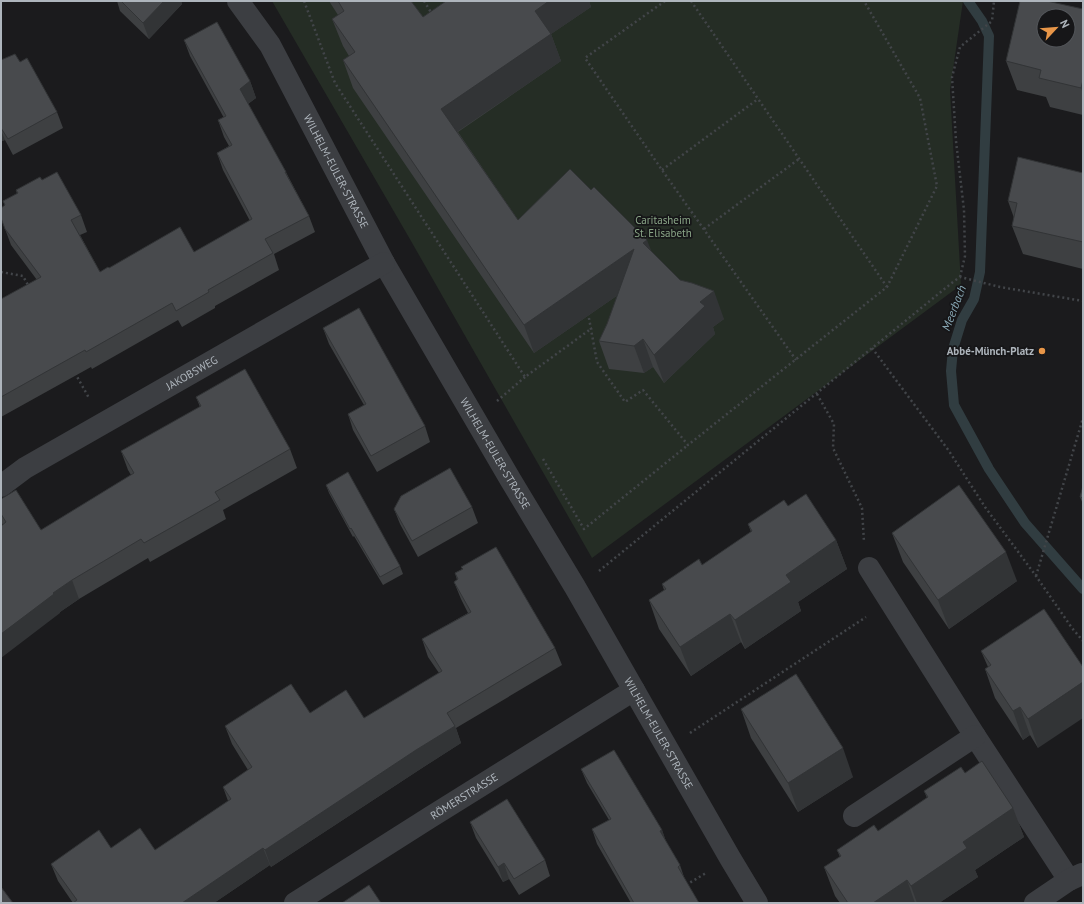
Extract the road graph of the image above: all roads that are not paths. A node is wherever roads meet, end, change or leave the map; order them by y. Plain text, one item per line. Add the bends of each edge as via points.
1 (238, 1) edge
2 (384, 263) junction
3 (1, 486) edge
4 (869, 568) road end
5 (634, 690) junction
6 (975, 736) junction
7 (854, 816) dead end
8 (1076, 877) edge
9 (295, 903) edge
10 (757, 903) edge
11 (1035, 903) edge

1 - 2 street, WILHELM-EULER-STRASSE via 270,45
2 - 3 street, JAKOBSWEG via 102,423 25,468
2 - 5 street, WILHELM-EULER-STRASSE
4 - 6 street
5 - 9 street, RÖMERSTRASSE
5 - 10 street, WILHELM-EULER-STRASSE
6 - 7 street
6 - 8 street
8 - 11 street

